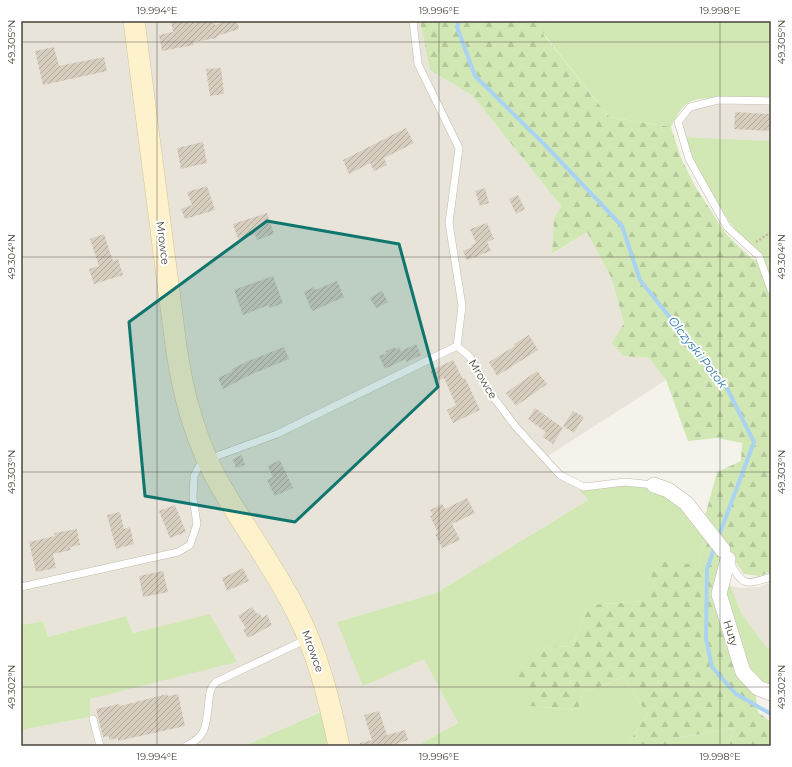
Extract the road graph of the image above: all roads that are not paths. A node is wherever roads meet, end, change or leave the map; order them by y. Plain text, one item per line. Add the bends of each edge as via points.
1 (134, 21) edge
2 (413, 21) edge
3 (771, 101) edge
4 (771, 290) edge
5 (457, 346) junction
6 (208, 461) junction
7 (654, 485) joint
8 (726, 554) junction
9 (771, 577) edge
10 (21, 587) edge
11 (309, 638) junction
12 (771, 693) edge
13 (93, 719) dead end
14 (100, 746) edge
15 (186, 746) edge
16 (339, 746) edge

1 - 6 street, Mrowce via 180,370 193,424
2 - 5 lane via 418,64 459,148 449,223 462,306
3 - 4 lane via 718,100 690,107 678,122 689,159 727,227 760,256
5 - 6 lane via 277,434
5 - 7 lane, Mrowce via 470,357 491,394 516,426 560,475 584,486 625,482
6 - 10 lane via 198,468 194,476 193,498 197,524 190,545 178,552
6 - 11 street, Mrowce via 232,505 284,587
7 - 8 street, Mrowce via 668,490 686,503
8 - 9 lane via 743,582 750,583
8 - 12 street, Huty via 719,594 743,672 758,688
11 - 15 lane via 216,682 210,692 203,732
11 - 16 street, Mrowce via 325,687
13 - 14 lane

